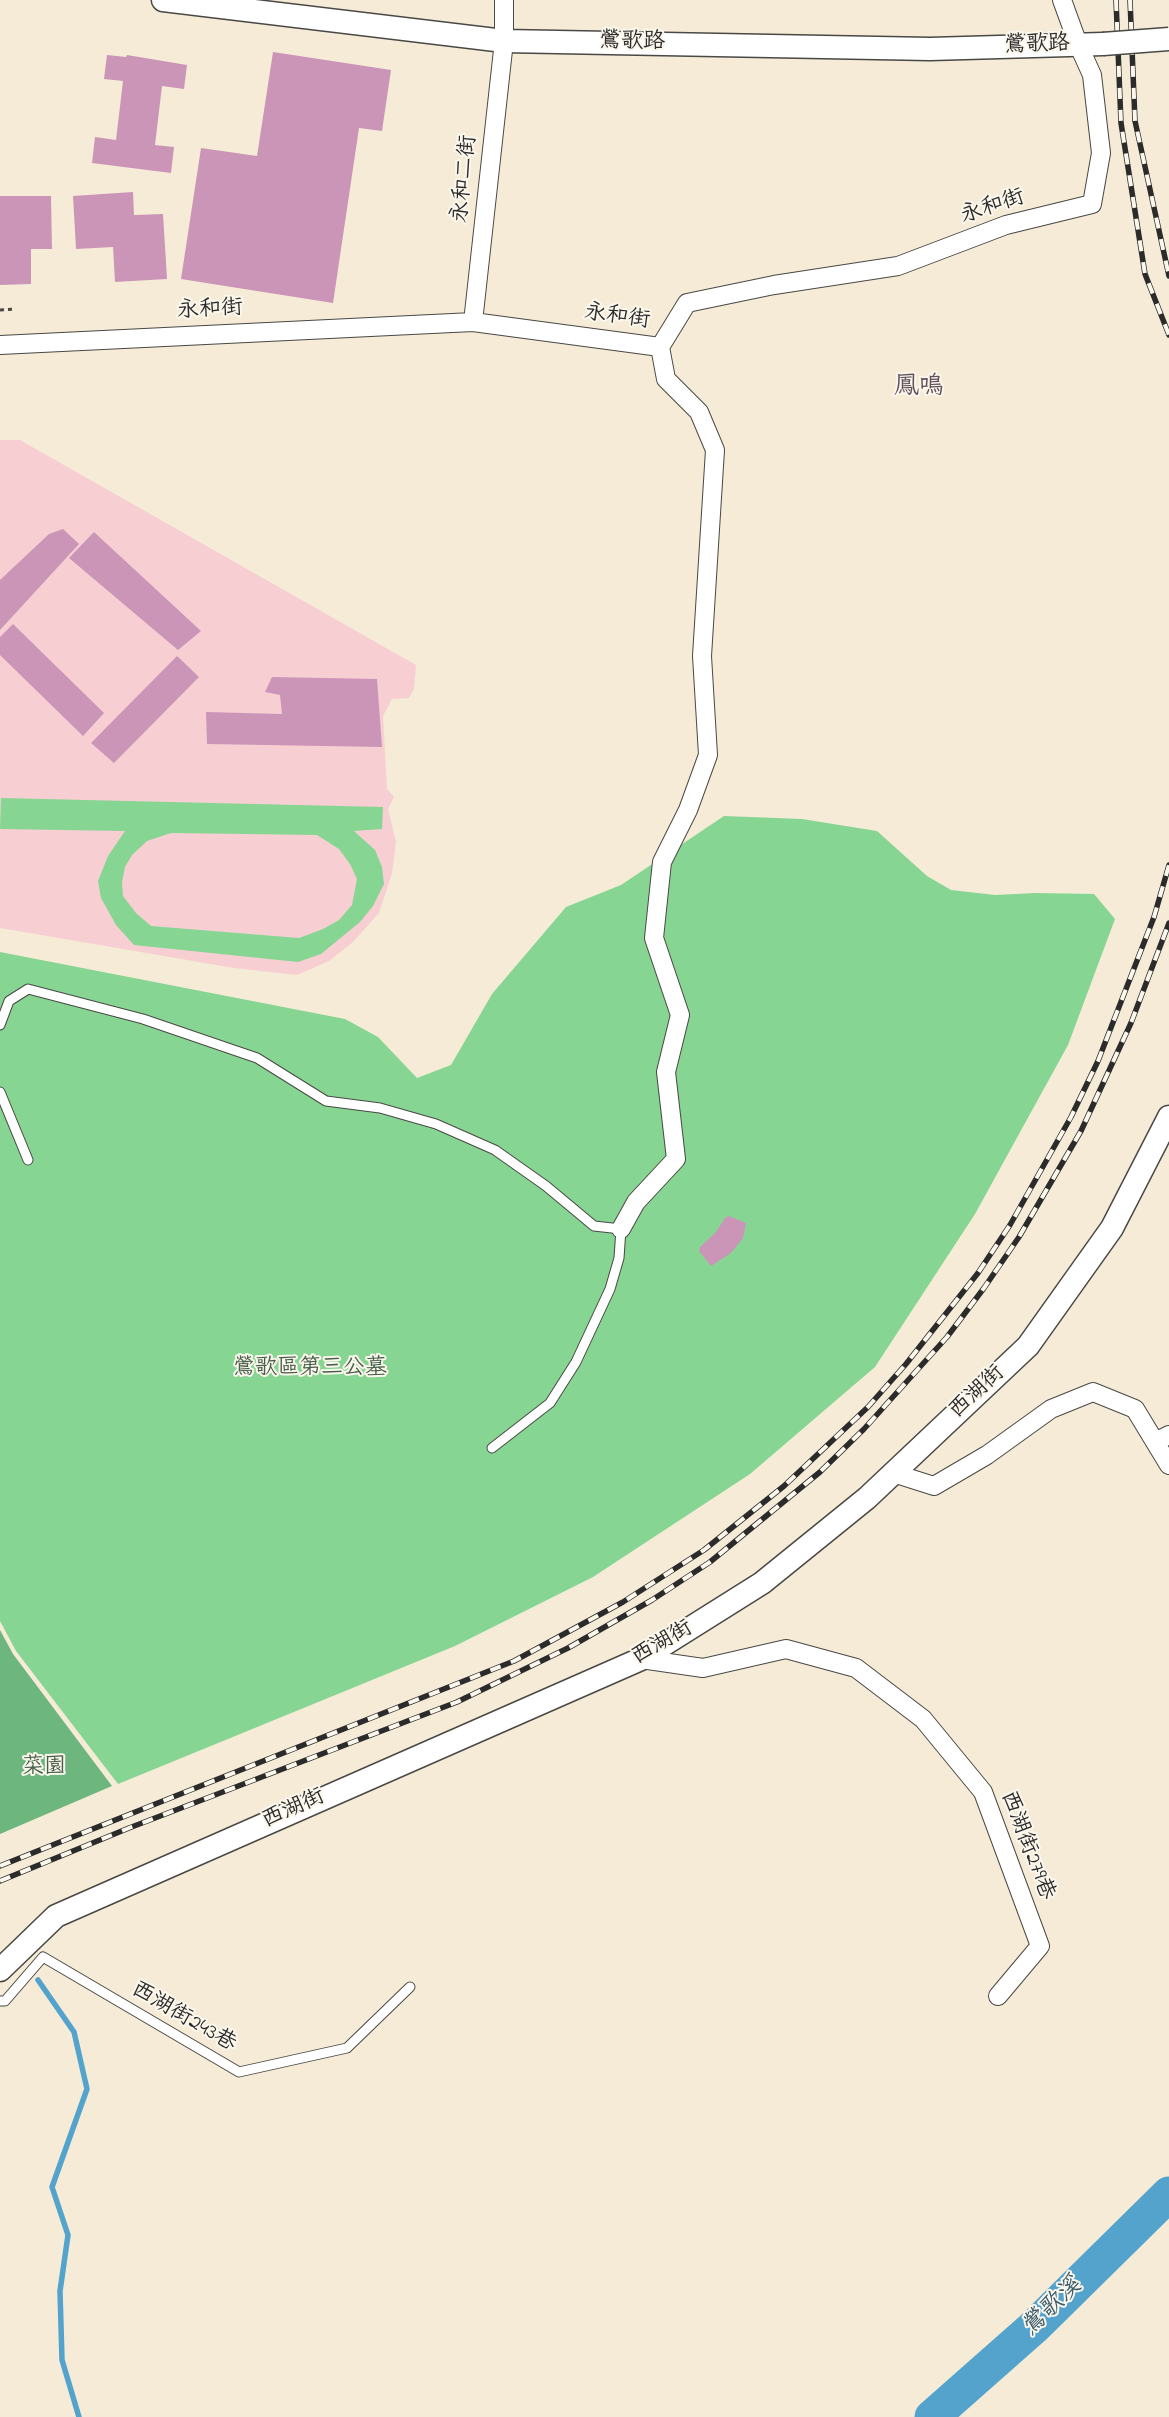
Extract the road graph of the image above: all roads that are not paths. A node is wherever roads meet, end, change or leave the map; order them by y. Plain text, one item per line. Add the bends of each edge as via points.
1 (163, 0) edge
2 (504, 0) edge
3 (1062, 0) edge
4 (1169, 39) edge
5 (504, 41) junction
6 (1078, 44) junction
7 (473, 322) junction
8 (0, 345) edge
9 (660, 347) junction
10 (0, 1025) edge
11 (0, 1092) edge
12 (1169, 1117) edge
13 (28, 1160) dead end
14 (621, 1229) junction
15 (1162, 1438) edge
16 (492, 1448) dead end
17 (1169, 1465) edge
18 (893, 1473) junction
19 (642, 1659) junction
20 (0, 1970) edge
21 (410, 1986) dead end
22 (998, 1996) dead end
23 (0, 2001) edge

1 - 5 street, 鶯歌路
2 - 5 street, 永和二街
3 - 6 street
4 - 6 street, 鶯歌路, bridge
5 - 6 street, 鶯歌路 via 930,49
5 - 7 street, 永和二街
6 - 9 street, 永和街 via 1092,75 1100,153 1092,204 1006,224 898,266 687,303
7 - 8 street, 永和街
7 - 9 street, 永和街
9 - 14 street via 666,379 699,412 715,450 702,656 708,755 688,810 662,862 654,938 680,1015 666,1072 676,1159 636,1202
10 - 14 lane via 9,1001 28,989 143,1019 257,1058 326,1101 380,1108 436,1124 487,1146 546,1186 594,1226
11 - 13 lane
12 - 18 street, 西湖街 via 1112,1228 1028,1346
14 - 16 lane via 619,1258 610,1289 576,1362 550,1403
15 - 17 street
15 - 18 street via 1135,1409 1093,1392 1051,1409 988,1455 934,1486
18 - 19 street, 西湖街 via 762,1583
19 - 20 street, 西湖街 via 56,1916
19 - 22 street, 西湖街279巷 via 703,1668 786,1649 856,1668 923,1719 982,1792 1040,1946
21 - 23 lane, 西湖街243巷 via 347,2048 239,2072 43,1957 5,2001

